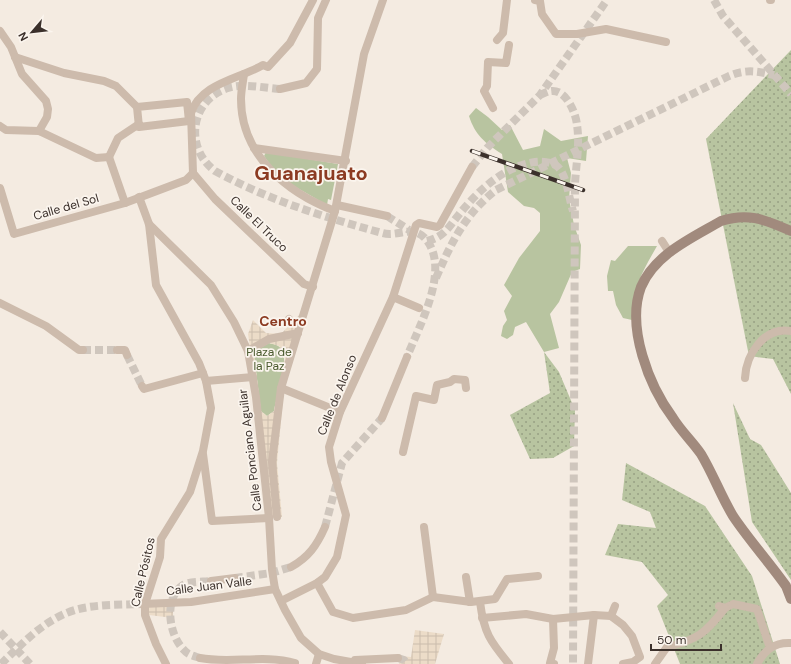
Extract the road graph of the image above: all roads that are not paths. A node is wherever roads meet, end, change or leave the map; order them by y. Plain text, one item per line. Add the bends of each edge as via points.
1 (313, 0) edge
2 (326, 0) edge
3 (383, 0) edge
4 (507, 0) edge
5 (535, 0) edge
6 (0, 31) edge
7 (497, 40) dead end
8 (666, 42) dead end
9 (509, 45) dead end
10 (15, 57) junction
11 (244, 74) junction
12 (280, 89) tunnel mouth
13 (137, 107) junction
14 (493, 108) dead end
15 (139, 124) junction
16 (0, 126) edge
17 (39, 131) junction
18 (254, 148) junction
19 (109, 157) junction
20 (346, 161) junction
21 (472, 167) tunnel mouth
22 (193, 173) junction
23 (0, 188) edge
24 (139, 197) junction
25 (124, 203) junction
26 (336, 208) junction
27 (387, 216) tunnel mouth
28 (149, 224) junction
29 (791, 231) edge
30 (662, 242) dead end
31 (668, 252) junction
32 (312, 287) junction
33 (393, 297) junction
34 (0, 303) edge
35 (419, 308) dead end
36 (791, 331) edge
37 (298, 333) junction
38 (83, 350) tunnel mouth
39 (248, 351) junction
40 (407, 357) tunnel mouth
41 (205, 377) junction
42 (253, 377) junction
43 (744, 378) dead end
44 (143, 388) dead end
45 (281, 388) junction
46 (466, 388) dead end
47 (340, 412) junction
48 (382, 418) tunnel mouth
49 (203, 451) junction
50 (403, 452) dead end
51 (273, 517) junction
52 (325, 527) tunnel mouth
53 (424, 528) dead end
54 (291, 567) tunnel mouth
55 (538, 576) dead end
56 (466, 577) dead end
57 (235, 578) tunnel mouth
58 (211, 581) tunnel mouth
59 (317, 583) junction
60 (275, 589) junction
61 (433, 597) junction
62 (791, 599) edge
63 (281, 601) junction
64 (470, 602) junction
65 (480, 602) junction
66 (144, 604) junction
67 (615, 606) dead end
68 (594, 615) junction
69 (611, 616) junction
70 (482, 618) junction
71 (553, 619) junction
72 (791, 643) edge
73 (770, 648) junction
74 (318, 654) junction
75 (398, 658) tunnel mouth
76 (202, 660) tunnel mouth
77 (346, 660) junction
78 (295, 663) dead end
79 (166, 664) edge
80 (316, 664) edge
81 (362, 664) edge
82 (509, 664) edge
83 (554, 664) edge
84 (588, 664) edge
85 (627, 664) edge
86 (655, 664) edge
87 (757, 664) edge

1 - 11 street via 295,36 280,55 268,66 263,65
2 - 12 street via 318,18 317,69 306,83
3 - 20 street via 364,54
4 - 7 street via 503,33
5 - 8 street via 540,1 542,14 556,34 606,29
6 - 10 street
9 - 14 street via 506,63 488,62 487,86 484,91
10 - 13 street via 116,86
10 - 17 street via 22,74 46,101 47,117
11 - 18 street via 242,107 244,121
11 - 22 street via 210,90 194,105 191,113
13 - 15 street
13 - 15 street via 187,102 189,121 139,127
15 - 19 street via 118,138
16 - 17 street via 6,130
17 - 19 street via 96,158
18 - 20 street
18 - 26 street via 275,176 288,187 320,205
19 - 25 street
20 - 26 street
21 - 33 street, Calle de Alonso via 440,225 437,227 418,223
22 - 24 street, Calle del Sol via 186,180
22 - 32 street, Calle El Truco via 215,199 304,284
23 - 25 street, Calle del Sol via 14,234
24 - 25 street, Calle del Sol
24 - 28 street
26 - 27 street
26 - 32 street
28 - 39 street, Calle Ponciano Aguilar via 211,285
28 - 41 street, Calle Pósitos via 156,285 200,363
29 - 31 street via 749,216 732,217
30 - 31 street
31 - 62 street via 652,268 638,298 639,338 646,369 664,404 700,454 734,516 786,586
32 - 37 street
33 - 35 street
33 - 47 street, Calle de Alonso
34 - 38 street via 46,326 79,350
36 - 43 street via 783,330 762,339 749,356
37 - 39 street via 269,339
37 - 45 street
39 - 42 street, Calle Ponciano Aguilar
40 - 48 street
41 - 42 street
41 - 44 street
41 - 49 street, Calle Pósitos via 211,408
42 - 51 street, Calle Ponciano Aguilar
45 - 47 street
45 - 51 street via 272,462
46 - 50 street via 465,380 454,379 437,385 434,400 416,396
47 - 59 street, Calle de Alonso via 329,447 346,515 337,557 325,577
49 - 51 street via 212,521
49 - 66 street, Calle Pósitos via 190,492 161,539 160,557
51 - 60 street via 272,570
52 - 54 street via 315,548
53 - 61 street
55 - 65 street via 507,579 495,599
56 - 64 street
57 - 58 street
59 - 61 street via 333,612 353,618 406,610
59 - 63 street, Calle de Alonso
60 - 63 street
60 - 66 street, Calle Juan Valle via 192,602
61 - 64 street
63 - 74 street via 293,627
64 - 65 street
65 - 70 street
66 - 79 street, Calle Pósitos via 145,615
67 - 69 street
68 - 69 street
68 - 71 street
68 - 84 street
69 - 85 street via 632,636 640,657
70 - 71 street via 526,614
70 - 82 street via 490,641
71 - 83 street via 554,648 550,663
72 - 73 street via 778,643
73 - 86 street via 758,609 733,604 722,607 714,622 690,642 667,647
73 - 87 street
74 - 77 street
74 - 80 street
75 - 77 street
76 - 78 street via 216,662 283,659
77 - 81 street

